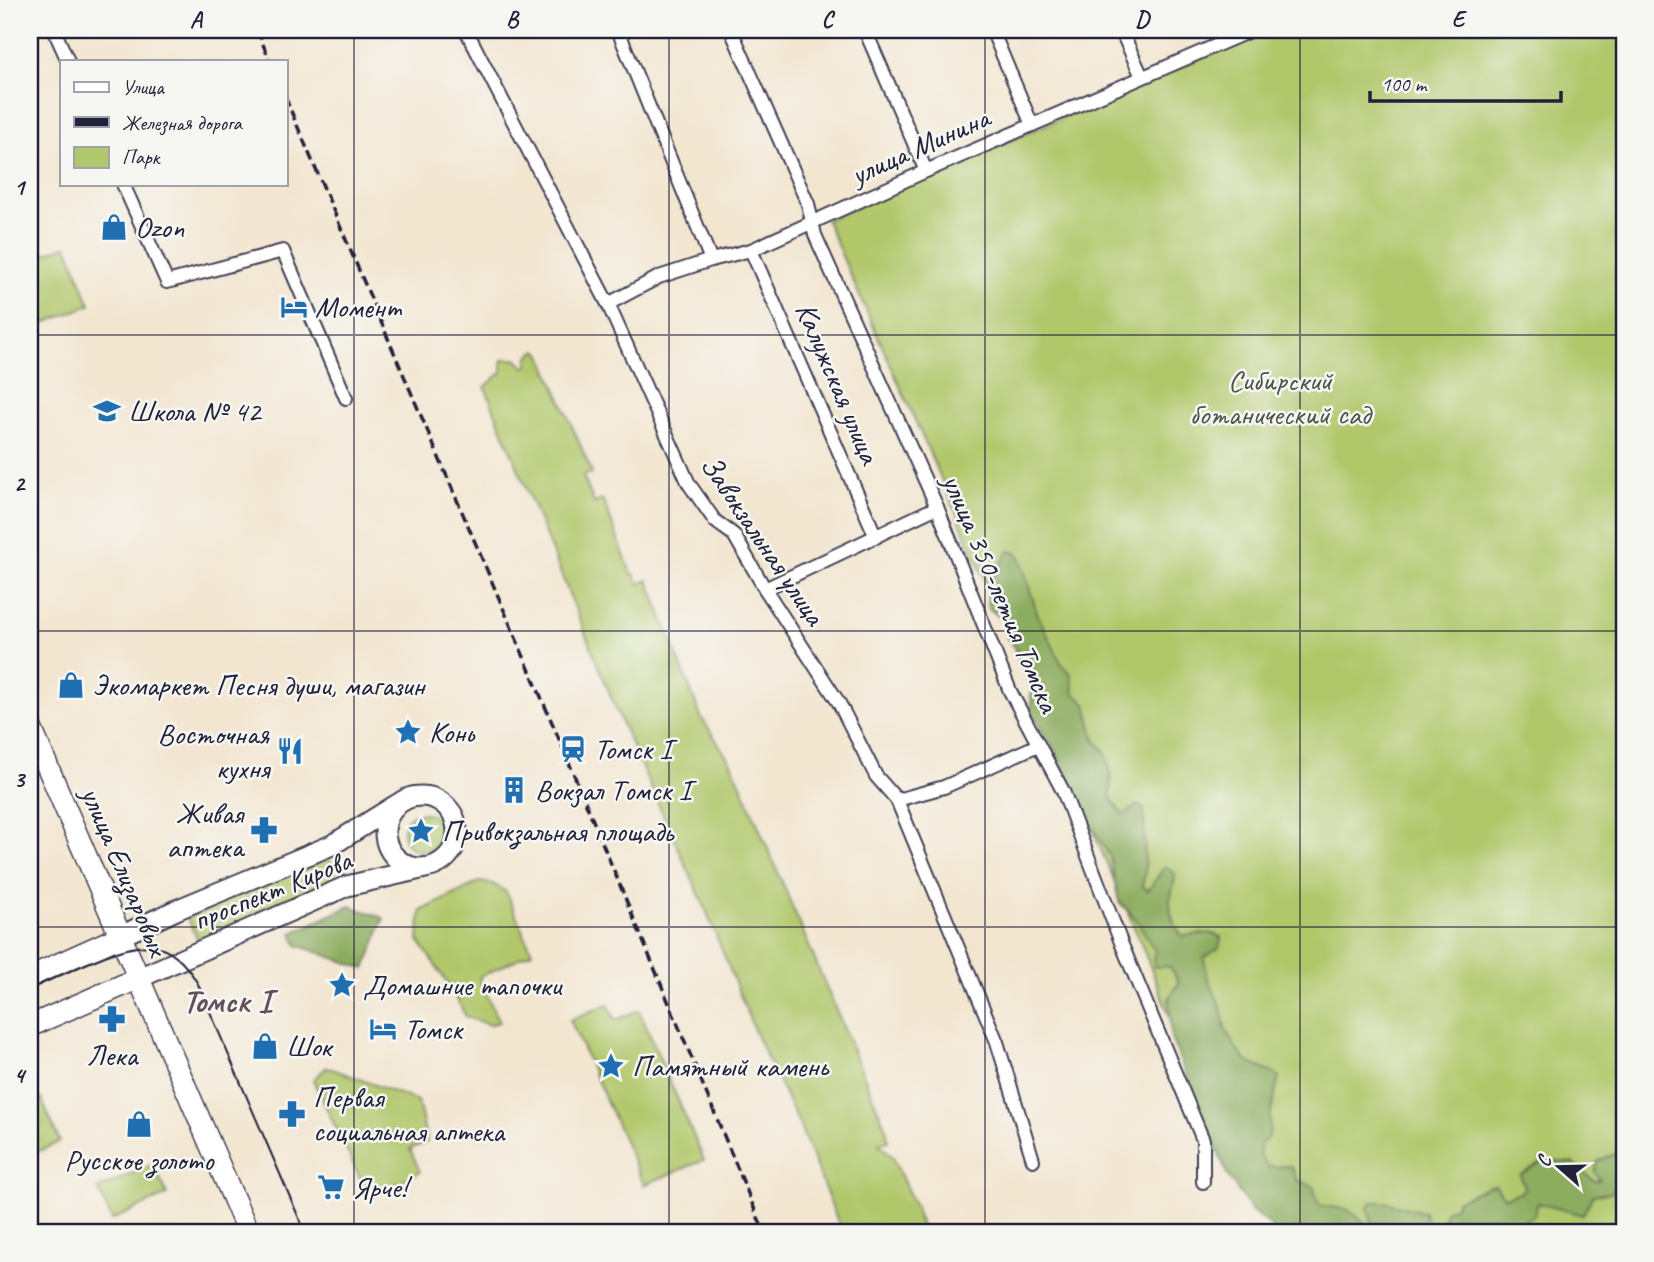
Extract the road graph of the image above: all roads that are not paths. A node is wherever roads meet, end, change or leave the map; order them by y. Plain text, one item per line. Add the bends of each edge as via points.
1 (54, 30) edge
2 (466, 30) edge
3 (618, 30) edge
4 (731, 30) edge
5 (865, 30) edge
6 (992, 30) edge
7 (1121, 30) edge
8 (1252, 30) edge
9 (68, 60) edge
10 (1142, 77) junction
11 (1032, 125) junction
12 (926, 171) junction
13 (124, 186) edge
14 (812, 222) junction
15 (751, 250) junction
16 (711, 260) junction
17 (608, 304) junction
18 (346, 398) dead end
19 (937, 507) junction
20 (876, 537) junction
21 (765, 589) junction
22 (30, 726) edge
23 (1038, 745) junction
24 (897, 800) junction
25 (396, 805) junction
26 (425, 868) junction
27 (121, 936) junction
28 (30, 977) edge
29 (139, 978) junction
30 (30, 1026) edge
31 (1033, 1160) dead end
32 (1203, 1182) dead end
33 (248, 1232) edge

1 - 9 street
2 - 17 street, Завокзальная улица
3 - 16 street
4 - 14 street, улица 350-летия Томска
5 - 12 street
6 - 11 street
7 - 10 street
8 - 10 street, улица Минина
10 - 11 street, улица Минина
11 - 12 street, улица Минина
12 - 14 street, улица Минина
13 - 18 street via 167,282 283,251
14 - 15 street, улица Минина
14 - 19 street, улица 350-летия Томска
15 - 16 street, улица Минина
15 - 20 street, Калужская улица
16 - 17 street, улица Минина via 659,277
17 - 21 street, Завокзальная улица via 689,484 715,521 734,535
19 - 20 street
19 - 23 street, улица 350-летия Томска via 1010,691
20 - 21 street
21 - 24 street, Завокзальная улица via 839,703 876,776
22 - 27 main road, улица Елизаровых
23 - 24 street via 944,787
23 - 32 street, улица 350-летия Томска via 1063,791 1203,1140
24 - 31 street, Завокзальная улица via 997,1042
25 - 26 main road via 384,830 388,847 400,862
25 - 26 main road via 412,796 428,796 452,813 455,844 442,861
25 - 27 main road, проспект Кирова via 332,845
26 - 29 main road, проспект Кирова via 347,886
27 - 28 main road, проспект Кирова
27 - 29 main road, улица Елизаровых
29 - 30 main road, проспект Кирова
29 - 33 main road, улица Елизаровых

